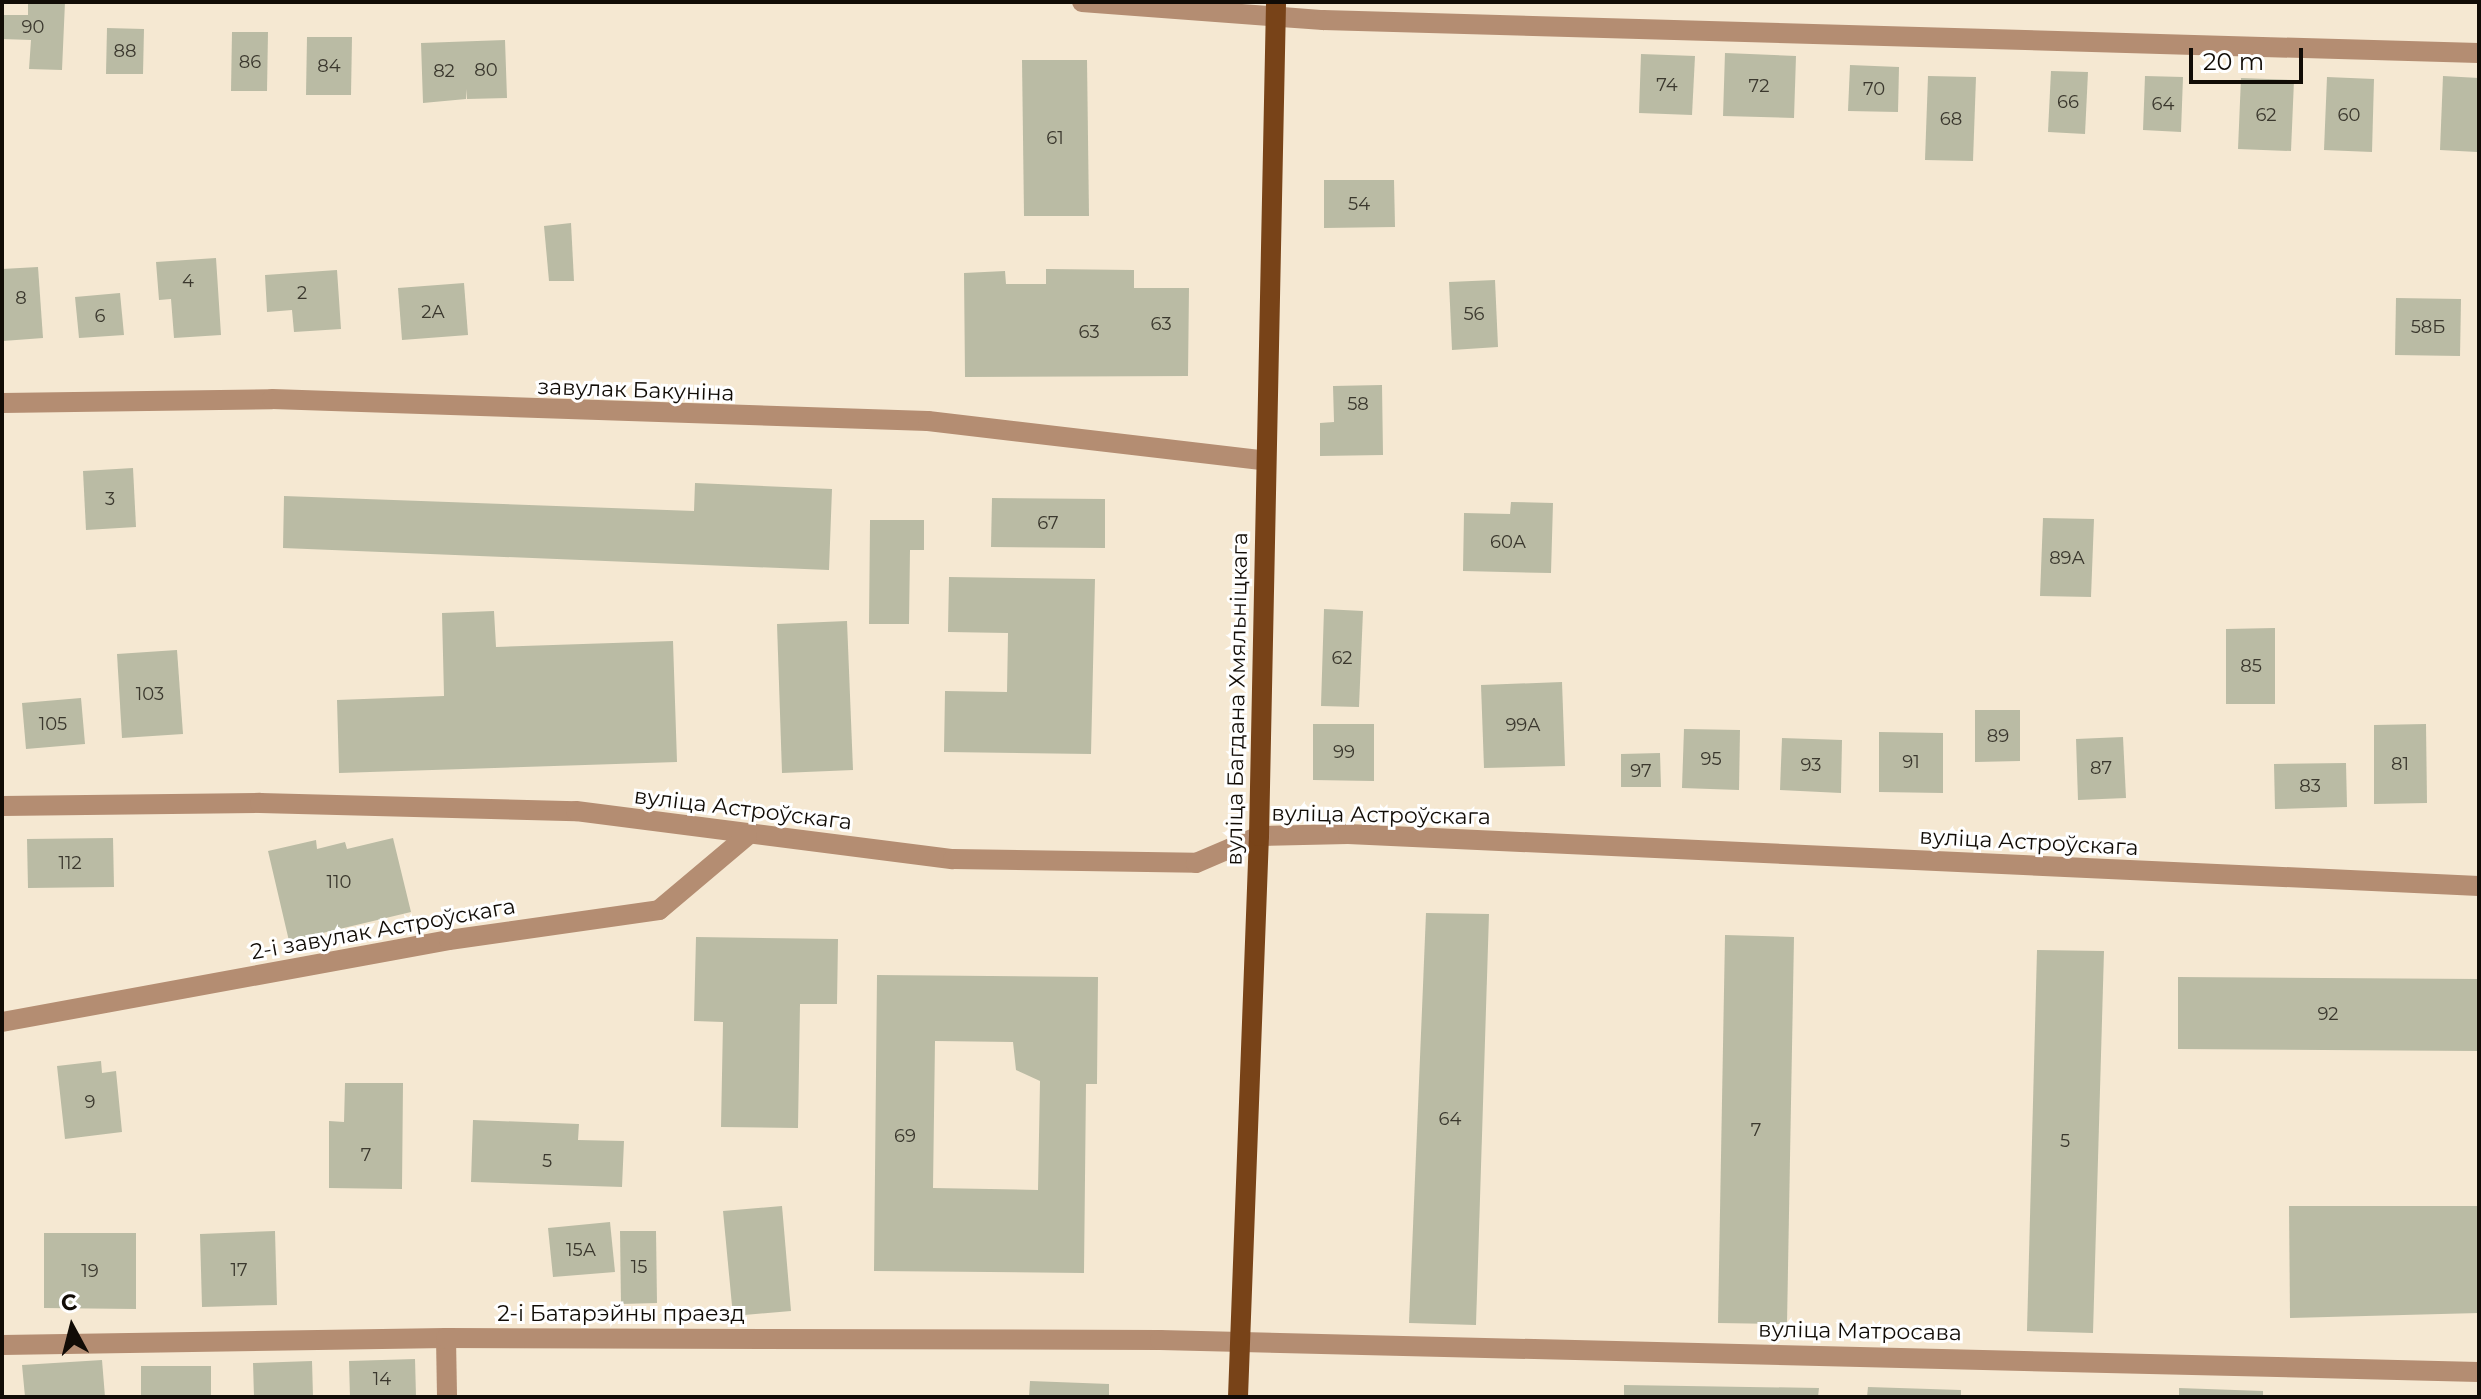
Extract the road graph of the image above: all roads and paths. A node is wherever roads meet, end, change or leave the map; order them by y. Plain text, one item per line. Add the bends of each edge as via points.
1 (1082, 2) edge
2 (1276, 9) edge
3 (2479, 53) edge
4 (2, 403) edge
5 (1266, 461) junction
6 (2, 806) edge
7 (747, 836) junction
8 (1259, 836) junction
9 (2479, 886) edge
10 (2, 1022) edge
11 (446, 1338) junction
12 (1240, 1342) junction
13 (2, 1345) edge
14 (2479, 1372) edge
15 (447, 1397) edge
16 (1238, 1397) edge

1 - 2 street
2 - 3 street
2 - 5 main road, вуліца Багдана Хмяльніцкага
4 - 5 street, завулак Бакуніна via 272,399 928,421
5 - 8 main road, вуліца Багдана Хмяльніцкага
6 - 7 street, вуліца Астроўскага via 260,803 576,811
7 - 8 street, вуліца Астроўскага via 953,859 1196,863
7 - 10 street, 2-і завулак Астроўскага via 659,910 449,940
8 - 9 street, вуліца Астроўскага via 1348,834
8 - 12 main road, вуліца Багдана Хмяльніцкага
11 - 12 street, 2-і Батарэйны праезд
11 - 13 street, 2-і Батарэйны праезд
11 - 15 street
12 - 14 street, вуліца Матросава
12 - 16 main road, вуліца Багдана Хмяльніцкага

